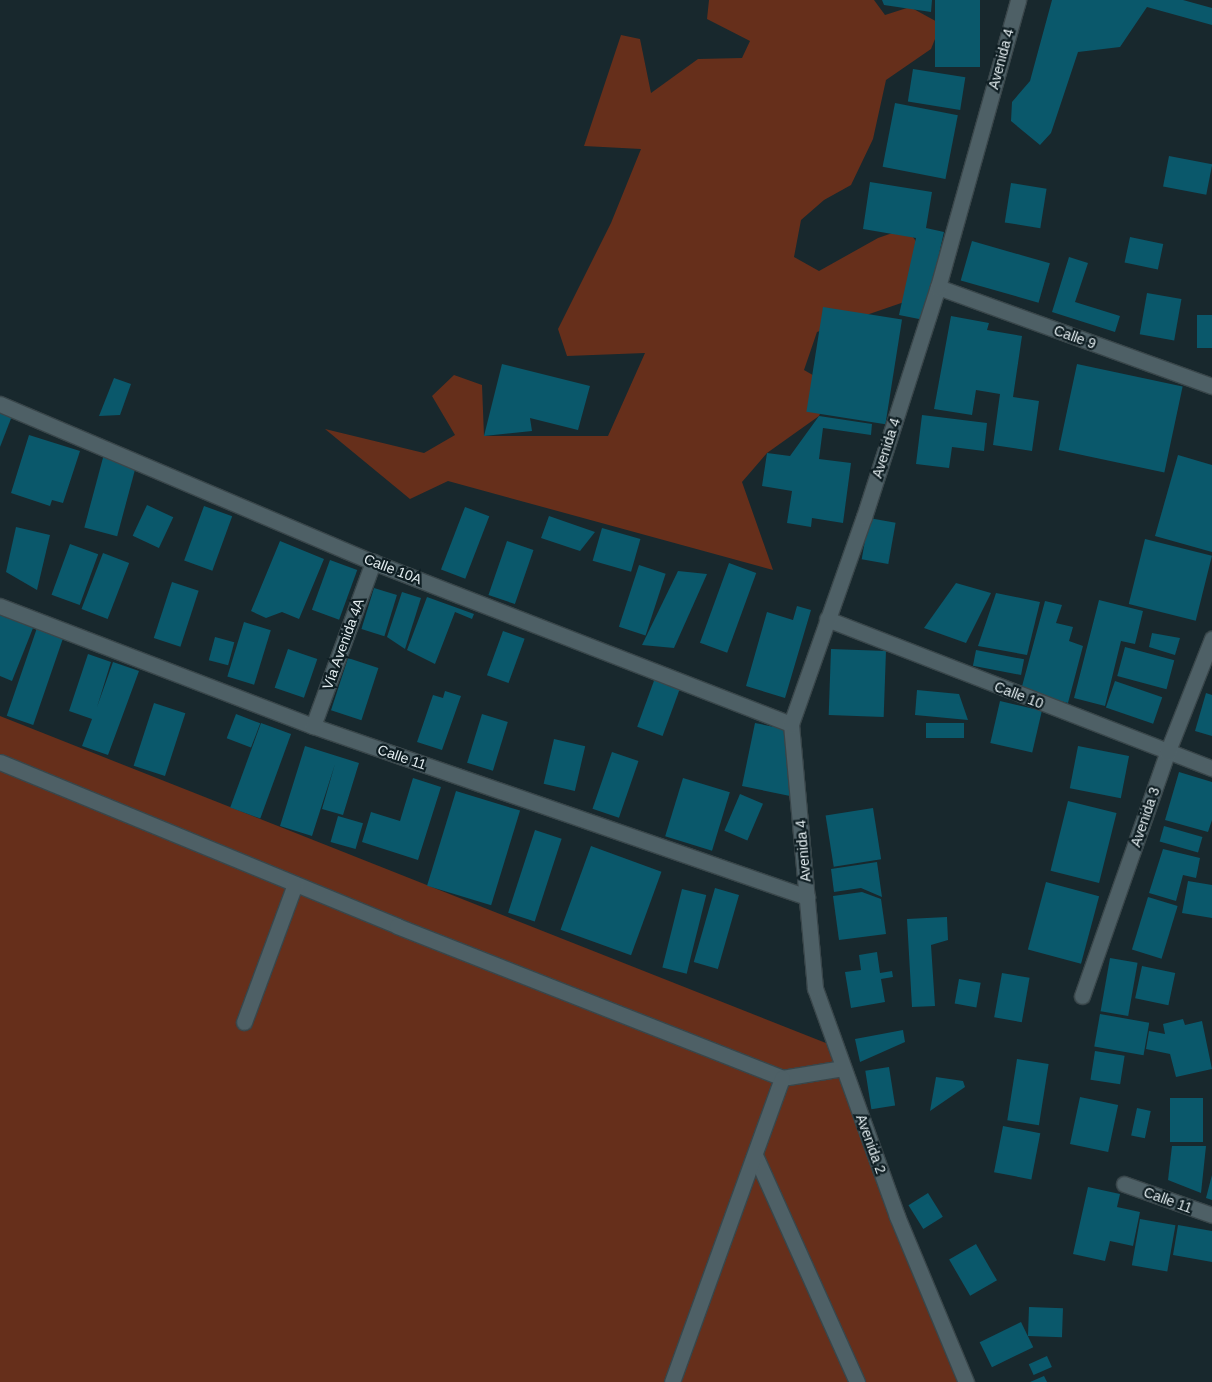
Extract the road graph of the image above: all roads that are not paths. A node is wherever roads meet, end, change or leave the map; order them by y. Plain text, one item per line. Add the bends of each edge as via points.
1 (1018, 0) edge
2 (938, 287) junction
3 (1212, 386) edge
4 (0, 404) edge
5 (373, 562) junction
6 (0, 606) edge
7 (827, 619) junction
8 (1212, 640) edge
9 (791, 724) junction
10 (313, 726) junction
11 (1167, 753) junction
12 (0, 762) edge
13 (1212, 768) edge
14 (295, 884) junction
15 (807, 897) junction
16 (1082, 996) dead end
17 (244, 1022) dead end
18 (843, 1068) junction
19 (782, 1078) junction
20 (755, 1155) junction
21 (1124, 1184) dead end
22 (1212, 1215) edge
23 (672, 1382) edge
24 (857, 1382) edge
25 (966, 1382) edge

1 - 2 street, Avenida 4
2 - 3 street, Calle 9
2 - 7 street, Avenida 4
4 - 5 street, Calle 10A
5 - 9 street, Calle 10A
5 - 10 street, Vía Avenida 4A
6 - 10 street, Calle 11
7 - 9 street, Avenida 4
7 - 11 street, Calle 10
8 - 11 street, Avenida 3
9 - 15 street, Avenida 4
10 - 15 street, Calle 11
11 - 13 street, Calle 10
11 - 16 street, Avenida 3
12 - 14 street
14 - 17 street
14 - 19 street
15 - 18 street, Avenida 2 via 815,988
18 - 19 street
18 - 25 street, Avenida 2 via 897,1216
19 - 20 street
20 - 23 street
20 - 24 street
21 - 22 street, Calle 11

